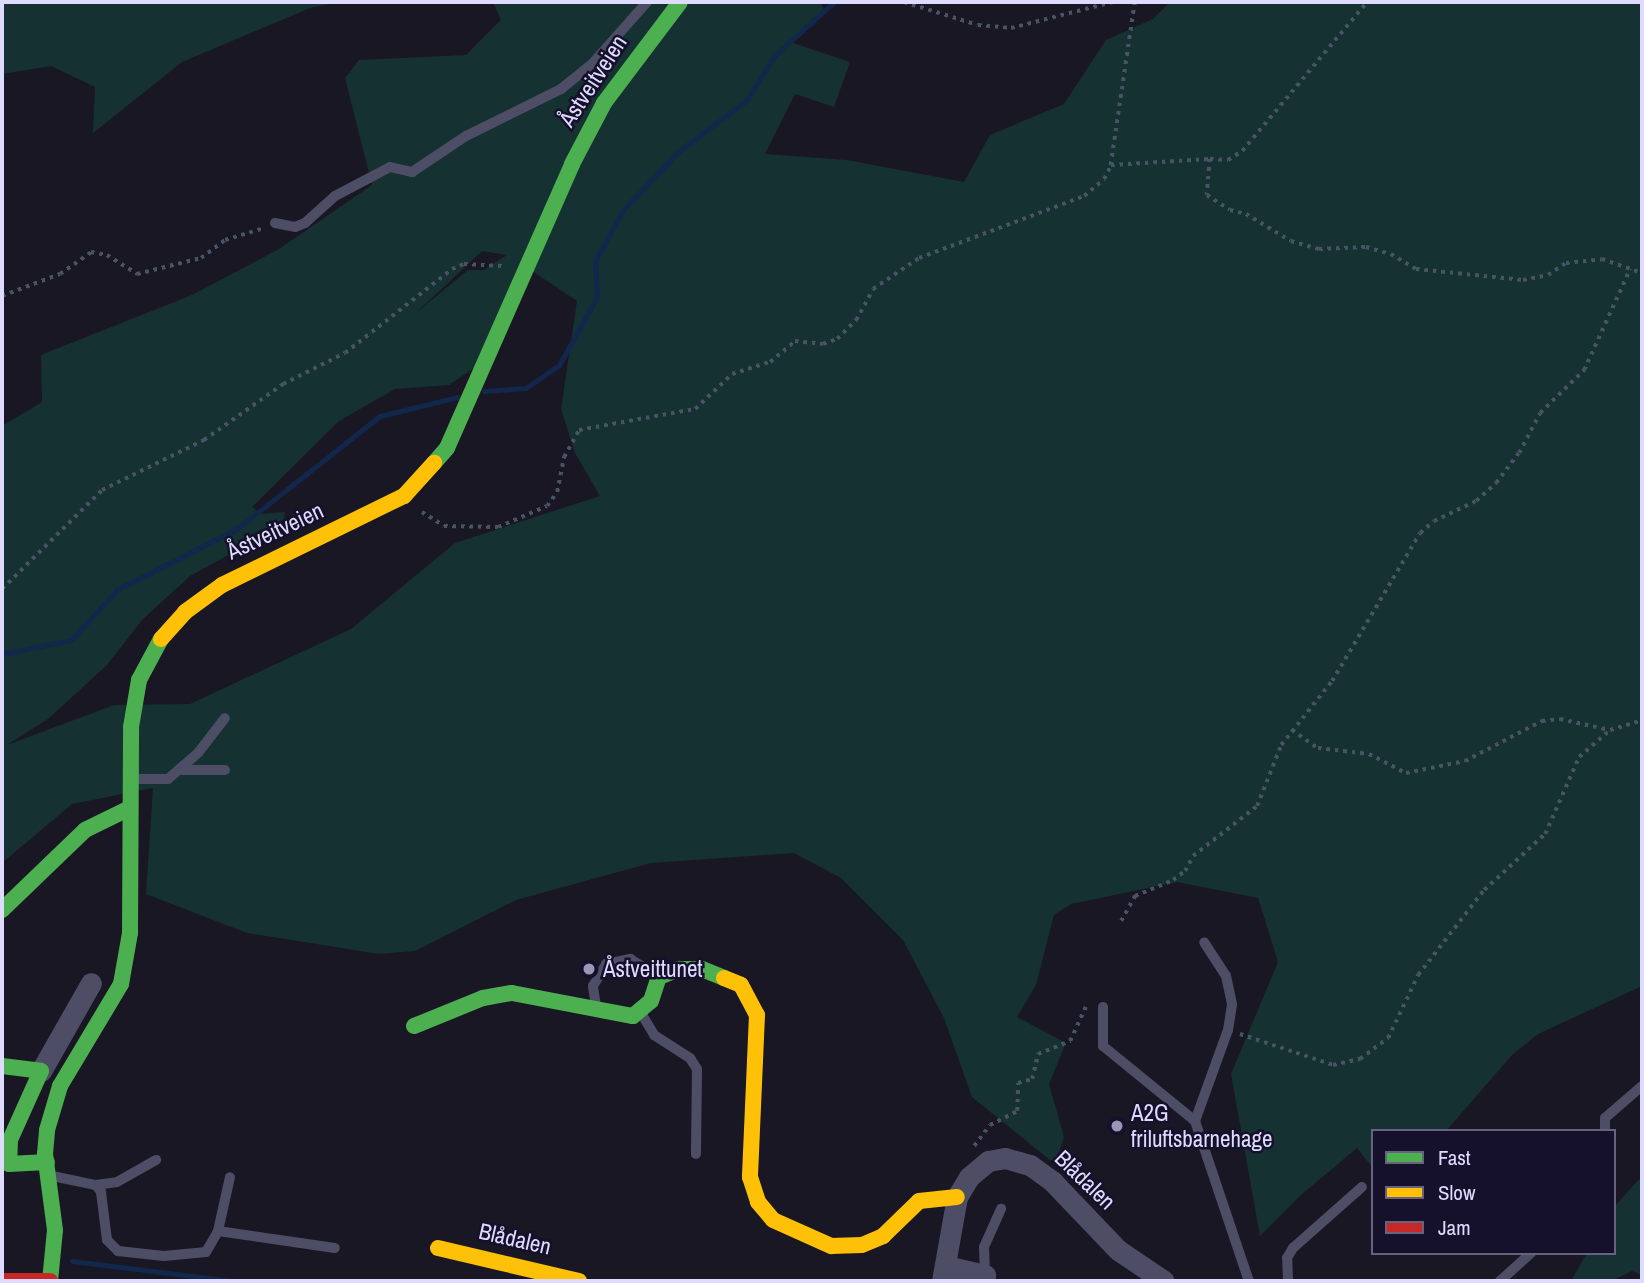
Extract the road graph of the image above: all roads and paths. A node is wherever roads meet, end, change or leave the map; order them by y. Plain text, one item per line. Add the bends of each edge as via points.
1 (647, 2) edge
2 (680, 2) edge
3 (904, 2) edge
4 (1113, 2) edge
5 (1135, 2) edge
6 (1367, 2) edge
7 (1210, 159) junction
8 (1111, 165) junction
9 (275, 223) joint
10 (535, 255) junction
11 (1630, 269) junction
12 (1642, 273) edge
13 (2, 296) edge
14 (404, 495) junction
15 (2, 589) edge
16 (225, 718) dead end
17 (1642, 720) edge
18 (1291, 730) junction
19 (1610, 730) junction
20 (182, 770) junction
21 (225, 770) dead end
22 (132, 779) junction
23 (130, 808) junction
24 (2, 910) edge
25 (1121, 921) dead end
26 (1204, 942) dead end
27 (659, 977) junction
28 (91, 983) dead end
29 (1087, 1004) dead end
30 (1103, 1007) dead end
31 (596, 1008) junction
32 (641, 1013) junction
33 (414, 1026) dead end
34 (1228, 1030) junction
35 (2, 1066) edge
36 (41, 1071) junction
37 (1642, 1086) edge
38 (1195, 1121) junction
39 (1605, 1129) edge
40 (696, 1154) dead end
41 (156, 1160) dead end
42 (979, 1168) junction
43 (48, 1169) junction
44 (230, 1177) dead end
45 (96, 1185) junction
46 (1362, 1187) dead end
47 (957, 1197) junction
48 (1001, 1209) dead end
49 (218, 1231) junction
50 (335, 1248) dead end
51 (438, 1248) dead end
52 (993, 1251) dead end
53 (1529, 1255) edge
54 (944, 1274) edge
55 (985, 1274) edge
56 (51, 1276) edge
57 (2, 1281) edge
58 (579, 1281) edge
59 (1164, 1281) edge
60 (1249, 1281) edge
61 (1288, 1281) edge
62 (1500, 1281) edge

1 - 9 lane, Åstveitveien via 597,59 561,89 466,136 412,172 390,167 335,196 305,223 285,227
2 - 10 street, Åstveitveien via 604,103 572,164
3 - 4 path via 978,25 1010,28
5 - 8 path
6 - 7 path via 1242,151 1228,160
7 - 8 path
7 - 11 path via 1209,196 1291,241 1319,248 1366,247 1391,254 1416,269 1523,280 1548,275 1566,262 1602,259
8 - 14 path via 1104,179 1084,196 919,258 873,289 856,320 837,339 822,344 795,341 770,362 732,374 695,409 579,430 564,457 557,492 547,506 517,521 498,527 444,526
9 - 13 path via 225,240 201,258 137,274 107,255 91,252 60,274
10 - 14 street, Åstveitveien via 447,448
10 - 15 path via 525,252 496,268 469,264 452,269 345,353 283,384 204,440 89,499
11 - 12 path
11 - 18 path via 1584,370 1540,413 1519,453 1496,483 1420,533 1332,681
14 - 22 street, Åstveitveien via 222,585 185,612 157,643 139,680 131,727
16 - 20 lane
17 - 19 path
18 - 19 path via 1318,748 1369,754 1406,773 1465,761 1542,720 1560,719
18 - 25 path via 1274,758 1266,793 1257,806 1193,856 1173,880 1135,897
19 - 34 path via 1579,757 1545,834 1484,890 1418,975 1388,1038 1360,1059 1333,1065
20 - 21 lane
20 - 22 lane via 168,779
22 - 23 street, Åstveitveien
23 - 24 street via 85,830
23 - 43 street, Åstveitveien via 130,933 121,984 60,1086 47,1130
26 - 34 lane via 1226,976 1232,1004
27 - 31 lane via 630,959 606,964 593,986
27 - 32 street
27 - 47 street via 679,969 702,969 741,985 752,998 757,1015 750,1177 758,1202 773,1220 831,1246 862,1245 883,1236 919,1201
28 - 36 street
29 - 42 path via 1070,1041 1041,1051 1032,1079 1018,1083 1017,1111 990,1125 970,1152
30 - 38 lane via 1103,1046
31 - 32 street via 633,1016
31 - 33 street via 512,993 483,998
32 - 40 lane via 654,1035 690,1058 698,1069
34 - 38 lane
35 - 36 street
36 - 43 street via 10,1140 9,1164
37 - 39 lane via 1605,1118
38 - 60 lane
41 - 45 lane via 117,1182
42 - 47 street
42 - 59 street, Blådalen via 1005,1158 1030,1165 1053,1182 1118,1250
43 - 45 lane
43 - 56 street, Åstveitveien via 54,1242
44 - 49 lane
45 - 49 lane via 101,1192 107,1240 118,1251 164,1256 206,1252
46 - 61 lane via 1293,1248 1287,1258
47 - 54 street
48 - 55 lane via 988,1235
49 - 50 lane
51 - 58 street, Blådalen
52 - 55 lane
53 - 62 lane
54 - 55 street
56 - 57 street

